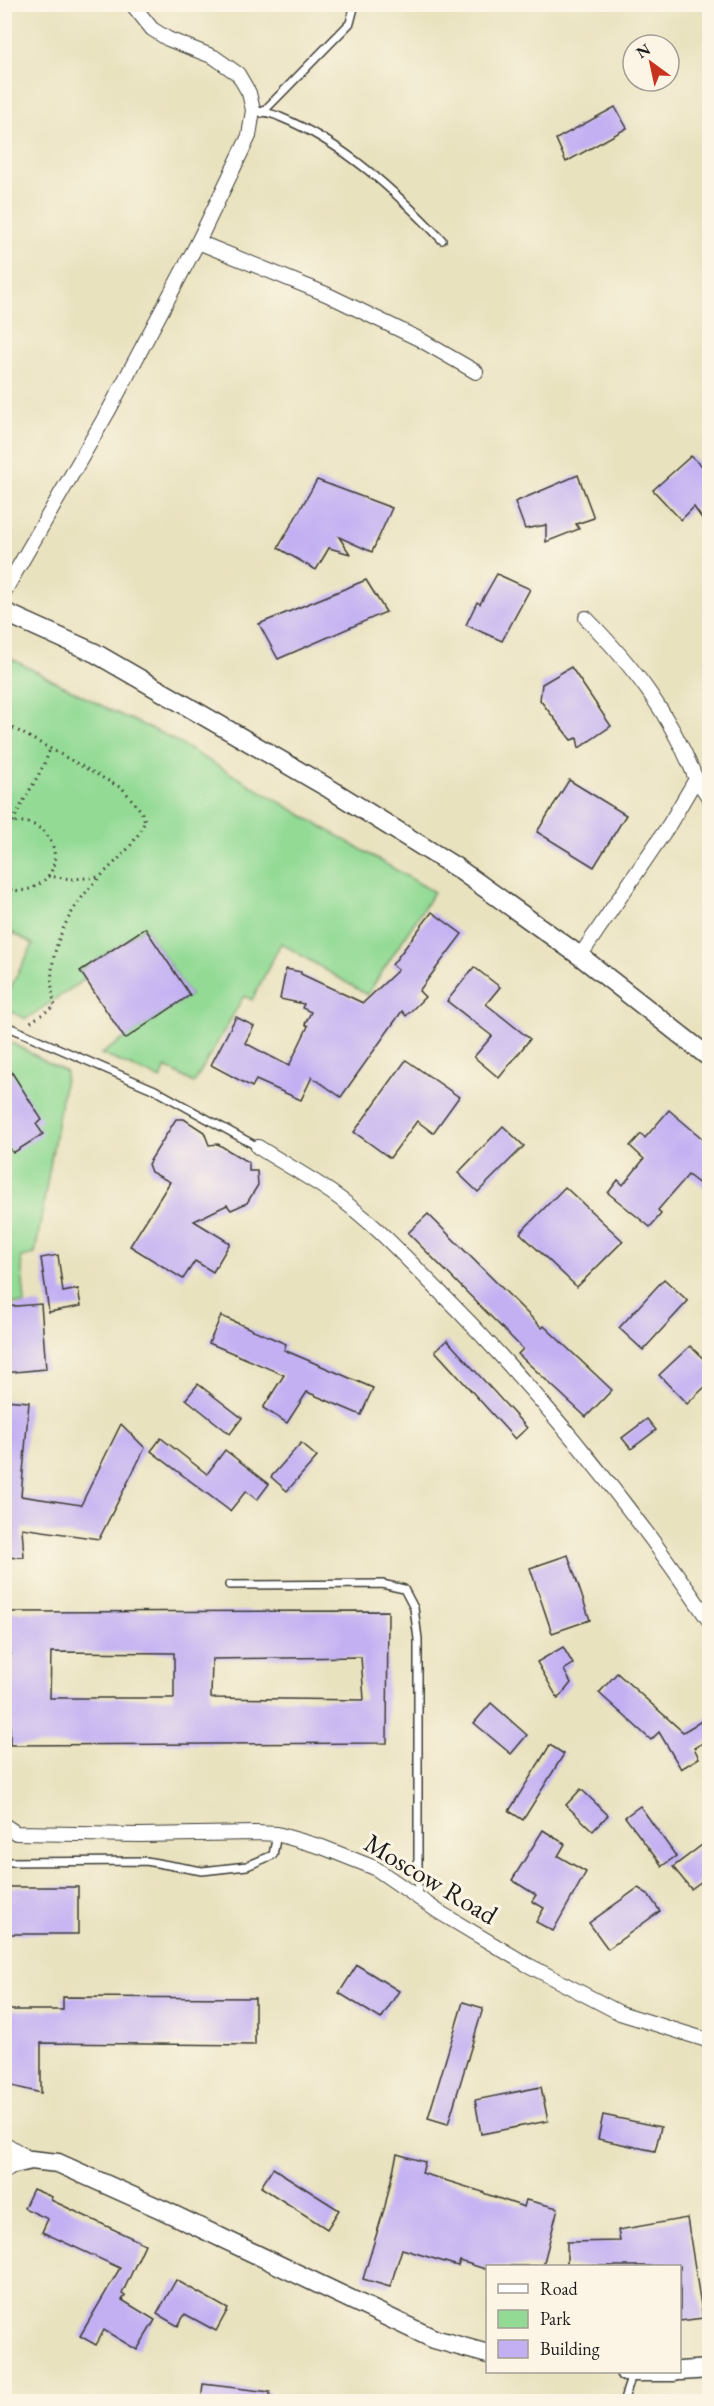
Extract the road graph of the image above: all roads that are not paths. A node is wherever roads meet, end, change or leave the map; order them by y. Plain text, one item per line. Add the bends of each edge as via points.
1 (132, 4) edge
2 (355, 4) edge
3 (257, 111) junction
4 (442, 240) dead end
5 (198, 242) junction
6 (477, 372) dead end
7 (4, 592) edge
8 (4, 612) edge
9 (586, 618) dead end
10 (696, 779) junction
11 (710, 799) edge
12 (580, 956) junction
13 (4, 1025) edge
14 (710, 1058) edge
15 (258, 1147) joint
16 (229, 1586) dead end
17 (710, 1622) edge
18 (4, 1825) edge
19 (277, 1834) junction
20 (4, 1862) edge
21 (418, 1897) junction
22 (710, 2026) edge
23 (705, 2039) edge
24 (4, 2143) edge
25 (31, 2160) junction
26 (4, 2169) edge
27 (486, 2353) edge
28 (710, 2369) edge
29 (681, 2371) edge
30 (629, 2373) edge
31 (622, 2402) edge

1 - 3 street via 152,29 214,57 238,74
2 - 3 lane via 350,23 332,43
3 - 4 lane via 279,116 341,150 397,193
3 - 5 street
5 - 6 street via 326,294
5 - 7 street via 110,410
8 - 12 street via 95,653 330,789 457,868
9 - 10 street via 622,654 665,714
10 - 11 street
10 - 12 street
12 - 14 street
13 - 15 lane via 155,1090
15 - 17 street via 336,1196 389,1241 475,1328 564,1425 634,1514
16 - 21 lane via 382,1584 404,1590 414,1608 418,1639
18 - 19 street, Moscow Road via 16,1833
19 - 20 lane via 273,1855 247,1866 202,1871 146,1861
19 - 21 street, Moscow Road via 330,1849 375,1868
21 - 23 street, Moscow Road via 526,1964 620,2013
22 - 23 street
24 - 25 street
25 - 26 street
25 - 27 street via 58,2163 434,2339
28 - 29 street
30 - 31 lane

